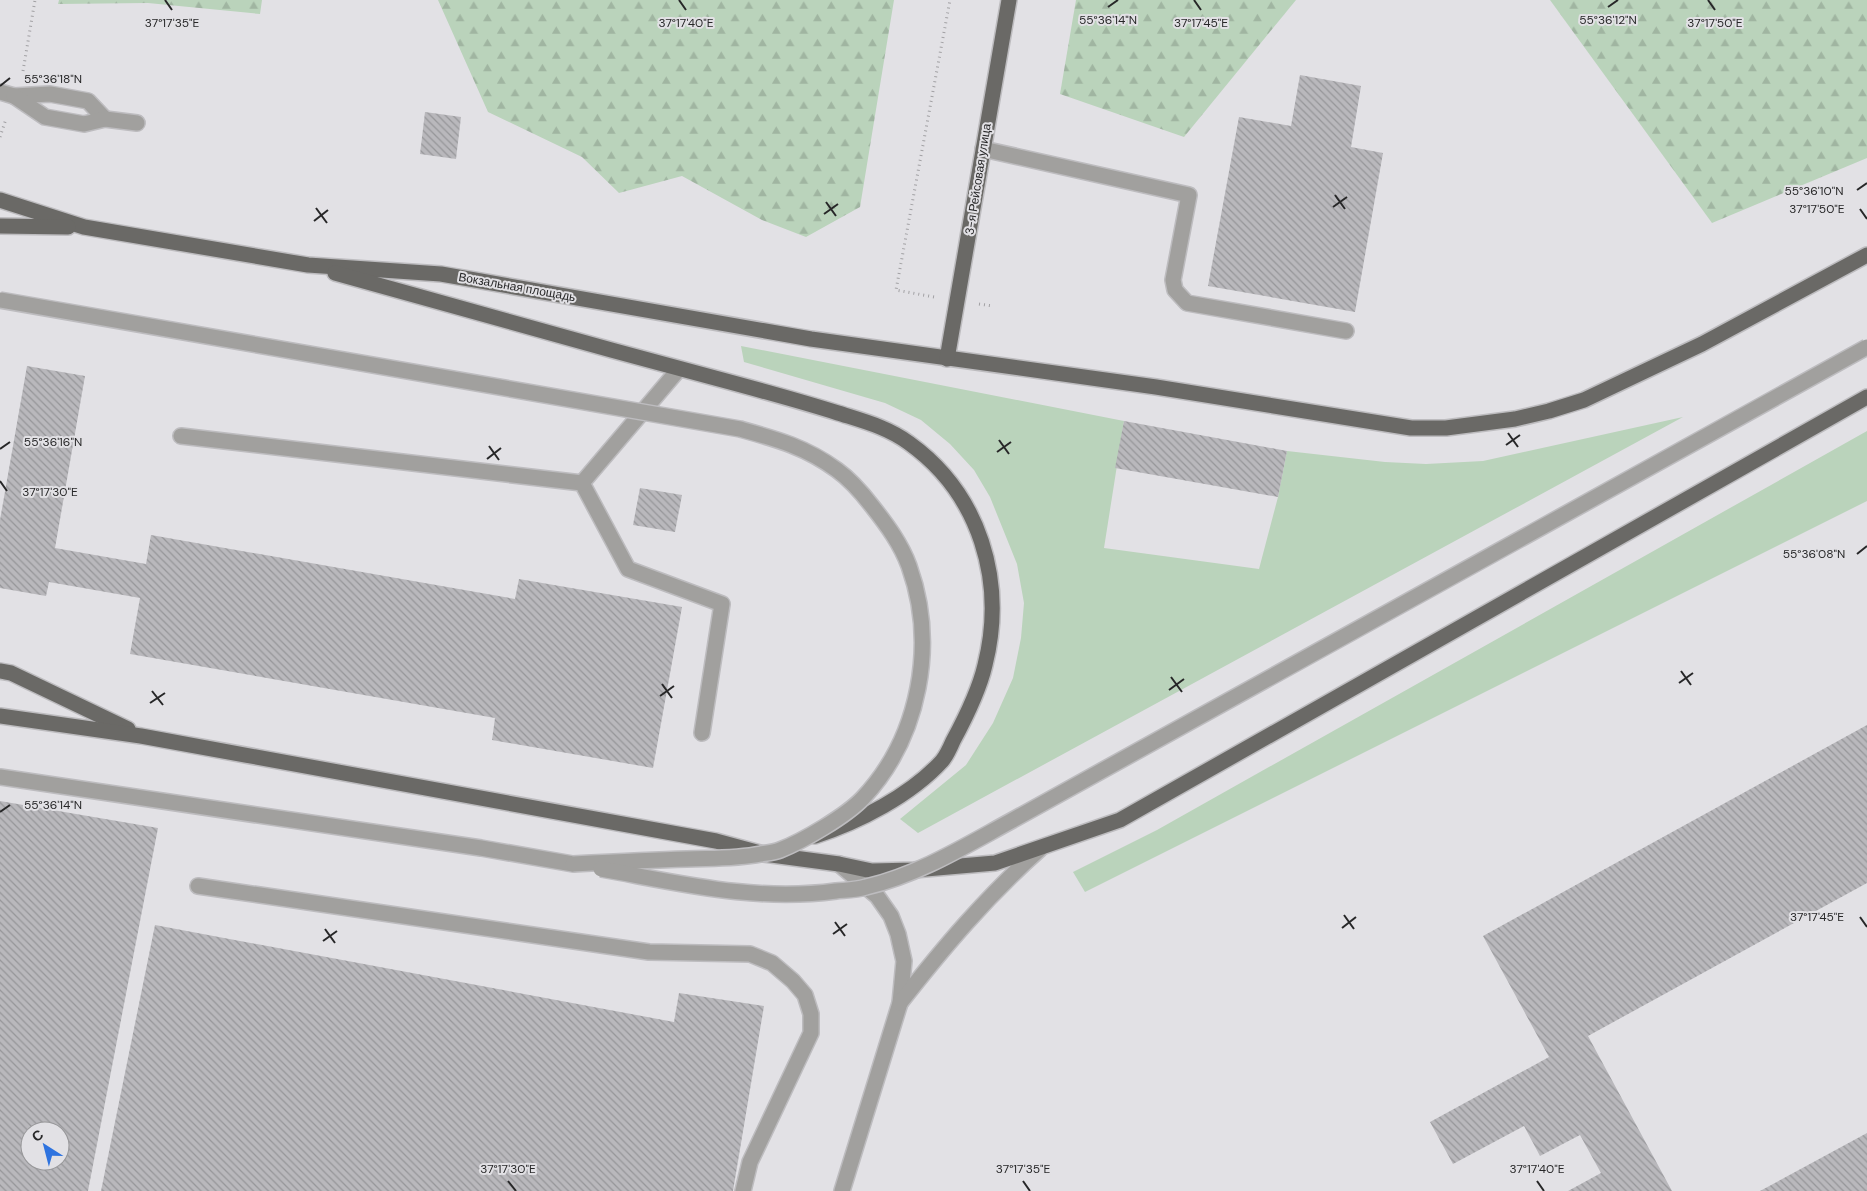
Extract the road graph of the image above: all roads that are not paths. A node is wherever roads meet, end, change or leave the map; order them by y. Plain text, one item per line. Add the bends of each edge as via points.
1 (1009, 0) edge
2 (7, 94) edge
3 (105, 119) junction
4 (137, 123) dead end
5 (983, 149) junction
6 (0, 200) edge
7 (0, 226) edge
8 (84, 227) junction
9 (1867, 255) edge
10 (308, 265) junction
11 (0, 300) edge
12 (1346, 330) dead end
13 (1867, 347) edge
14 (948, 359) junction
15 (679, 369) junction
16 (1867, 397) edge
17 (181, 436) dead end
18 (582, 483) junction
19 (0, 671) edge
20 (0, 716) edge
21 (702, 733) dead end
22 (141, 736) junction
23 (0, 777) edge
24 (1040, 849) junction
25 (764, 854) junction
26 (573, 864) junction
27 (839, 864) junction
28 (198, 886) dead end
29 (900, 1003) junction
30 (743, 1191) edge
31 (842, 1191) edge

1 - 5 main road, 3-я Рейсовая улица
2 - 3 street via 45,117 84,124
2 - 3 street via 50,94 88,101
3 - 4 street
5 - 12 street via 1189,195 1173,280 1175,290 1187,303
5 - 14 main road, 3-я Рейсовая улица
6 - 8 main road, Вокзальная площадь
7 - 8 main road, Вокзальная площадь
8 - 10 main road, Вокзальная площадь
9 - 14 main road, Вокзальная площадь via 1702,344 1584,400 1549,411 1476,425 1411,428 1156,387
10 - 14 main road, Вокзальная площадь via 441,274 811,339
10 - 15 main road
11 - 26 street, bridge via 740,428 799,446 837,470 856,487 888,526 909,566 916,591 922,641 918,694 910,719 898,748 877,781 863,799 831,823 780,850 738,858
13 - 26 street, bridge via 1011,821 910,873 865,888 762,895
15 - 18 street
15 - 25 main road via 884,427 932,461 952,485 979,532 987,560 992,620 989,648 972,702 944,759 893,800 842,827
16 - 24 main road via 1120,820
17 - 18 street
18 - 21 street via 628,569 722,604
19 - 22 main road via 11,673
20 - 22 main road
22 - 25 main road via 716,841
23 - 26 street
24 - 27 main road via 995,863 967,866 872,872
24 - 29 street via 977,910
25 - 27 main road
27 - 29 street via 876,896 891,916 904,961
28 - 30 street via 649,952 750,954 772,963 805,995 811,1014 811,1033 750,1162
29 - 31 street

